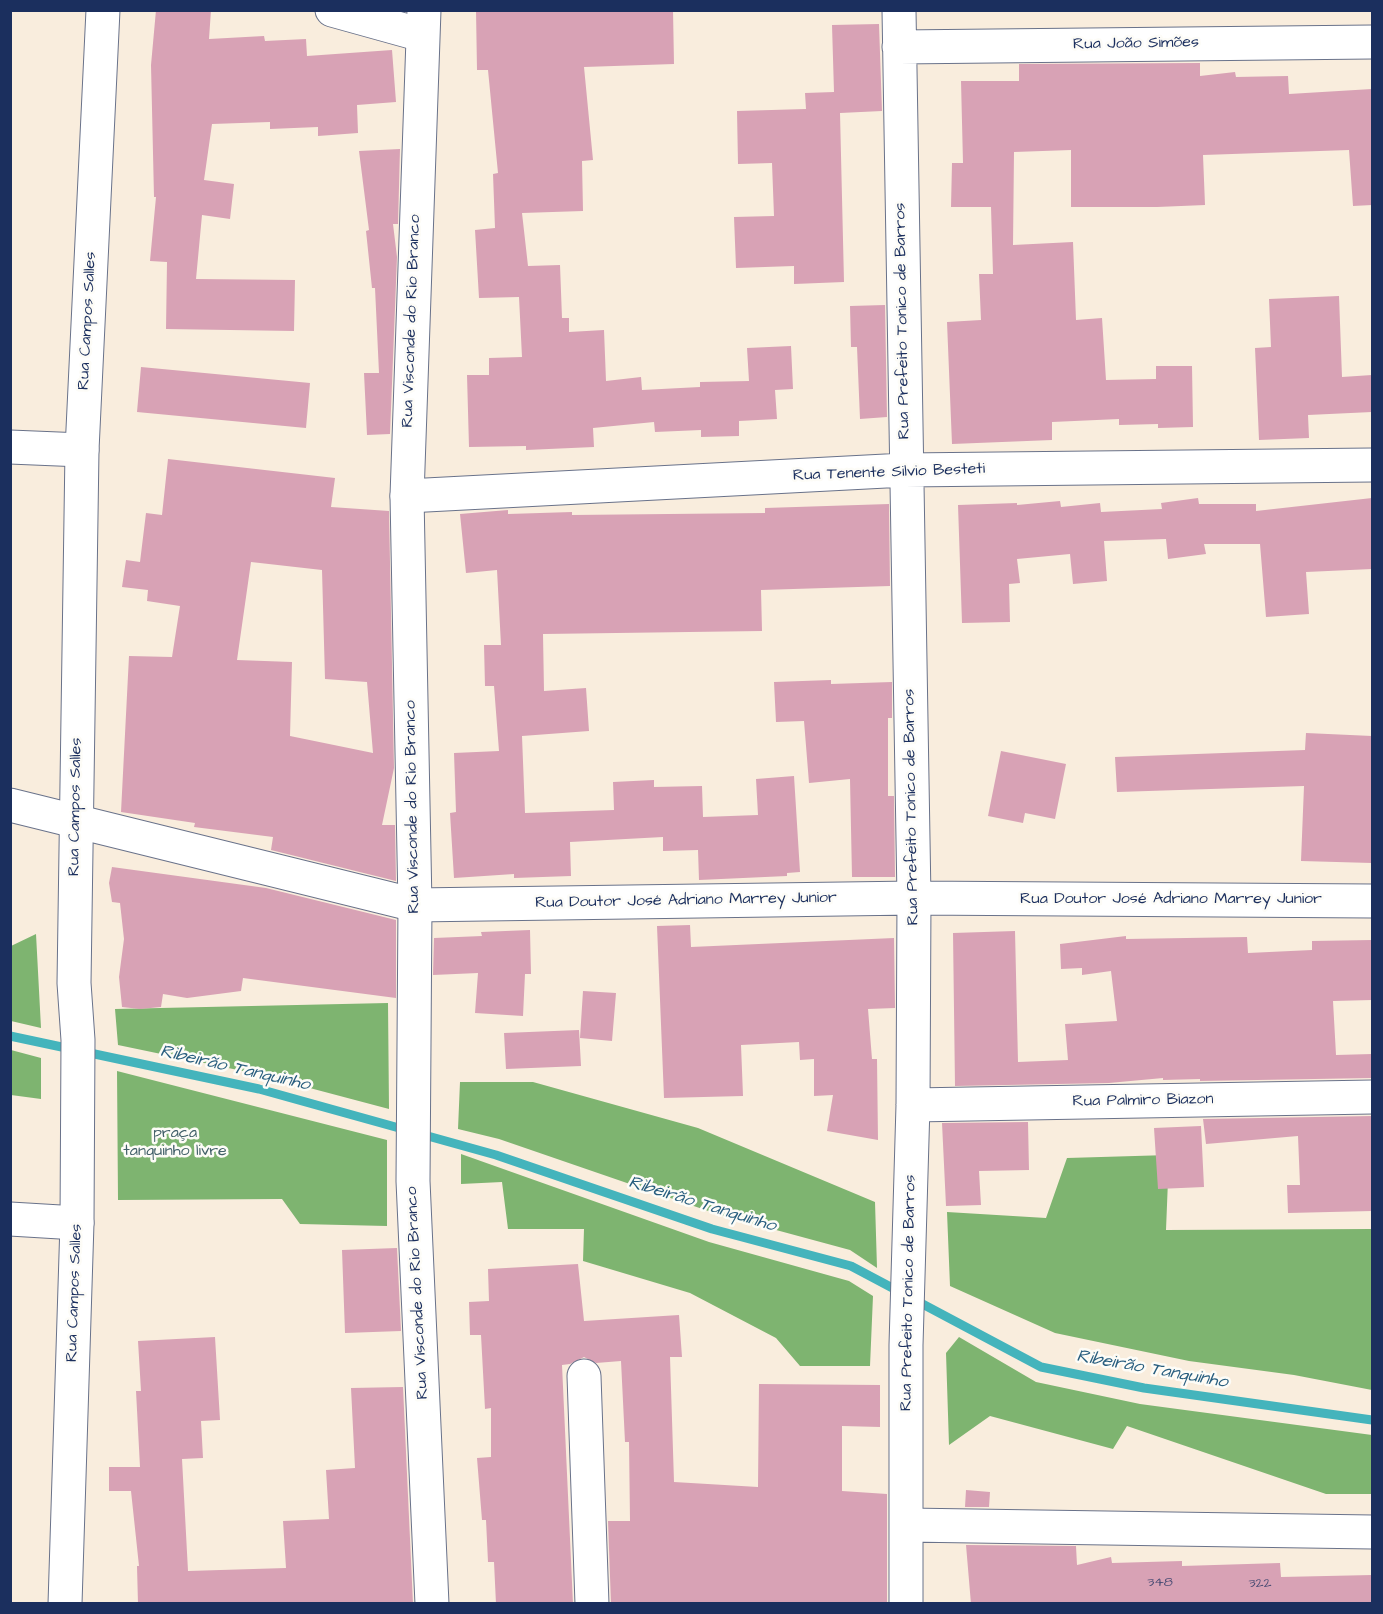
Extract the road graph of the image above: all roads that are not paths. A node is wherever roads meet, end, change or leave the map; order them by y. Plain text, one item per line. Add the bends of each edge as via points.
1 (104, 10) edge
2 (332, 10) edge
3 (899, 10) edge
4 (423, 23) edge
5 (1372, 42) edge
6 (899, 47) junction
7 (10, 447) edge
8 (82, 450) junction
9 (1372, 465) edge
10 (905, 470) junction
11 (407, 496) junction
12 (10, 805) edge
13 (75, 821) junction
14 (914, 898) junction
15 (1372, 901) edge
16 (415, 905) junction
17 (1372, 1097) edge
18 (913, 1105) junction
19 (10, 1219) edge
20 (77, 1223) junction
21 (584, 1376) dead end
22 (907, 1525) junction
23 (1372, 1532) edge
24 (65, 1604) edge
25 (432, 1604) edge
26 (592, 1604) edge
27 (906, 1604) edge

1 - 8 street, Rua Campos Salles
2 - 4 street
3 - 6 street, Rua Prefeito Tonico de Barros
4 - 11 street, Rua Visconde do Rio Branco
5 - 6 street, Rua João Simões
6 - 10 street, Rua Prefeito Tonico de Barros
7 - 8 street
8 - 13 street, Rua Campos Salles
9 - 10 street, Rua Tenente Silvio Besteti
10 - 11 street, Rua Tenente Silvio Besteti
10 - 14 street, Rua Prefeito Tonico de Barros
11 - 16 street, Rua Visconde do Rio Branco
12 - 13 street, Rua Doutor José Adriano Marrey Junior
13 - 16 street, Rua Doutor José Adriano Marrey Junior
13 - 20 street, Rua Campos Salles
14 - 15 street, Rua Doutor José Adriano Marrey Junior
14 - 16 street, Rua Doutor José Adriano Marrey Junior
14 - 18 street, Rua Prefeito Tonico de Barros
16 - 25 street, Rua Visconde do Rio Branco via 413,1181
17 - 18 street, Rua Palmiro Biazon
18 - 22 street, Rua Prefeito Tonico de Barros via 907,1250
19 - 20 street
20 - 24 street, Rua Campos Salles
21 - 26 street
22 - 23 street
22 - 27 street, Rua Prefeito Tonico de Barros

